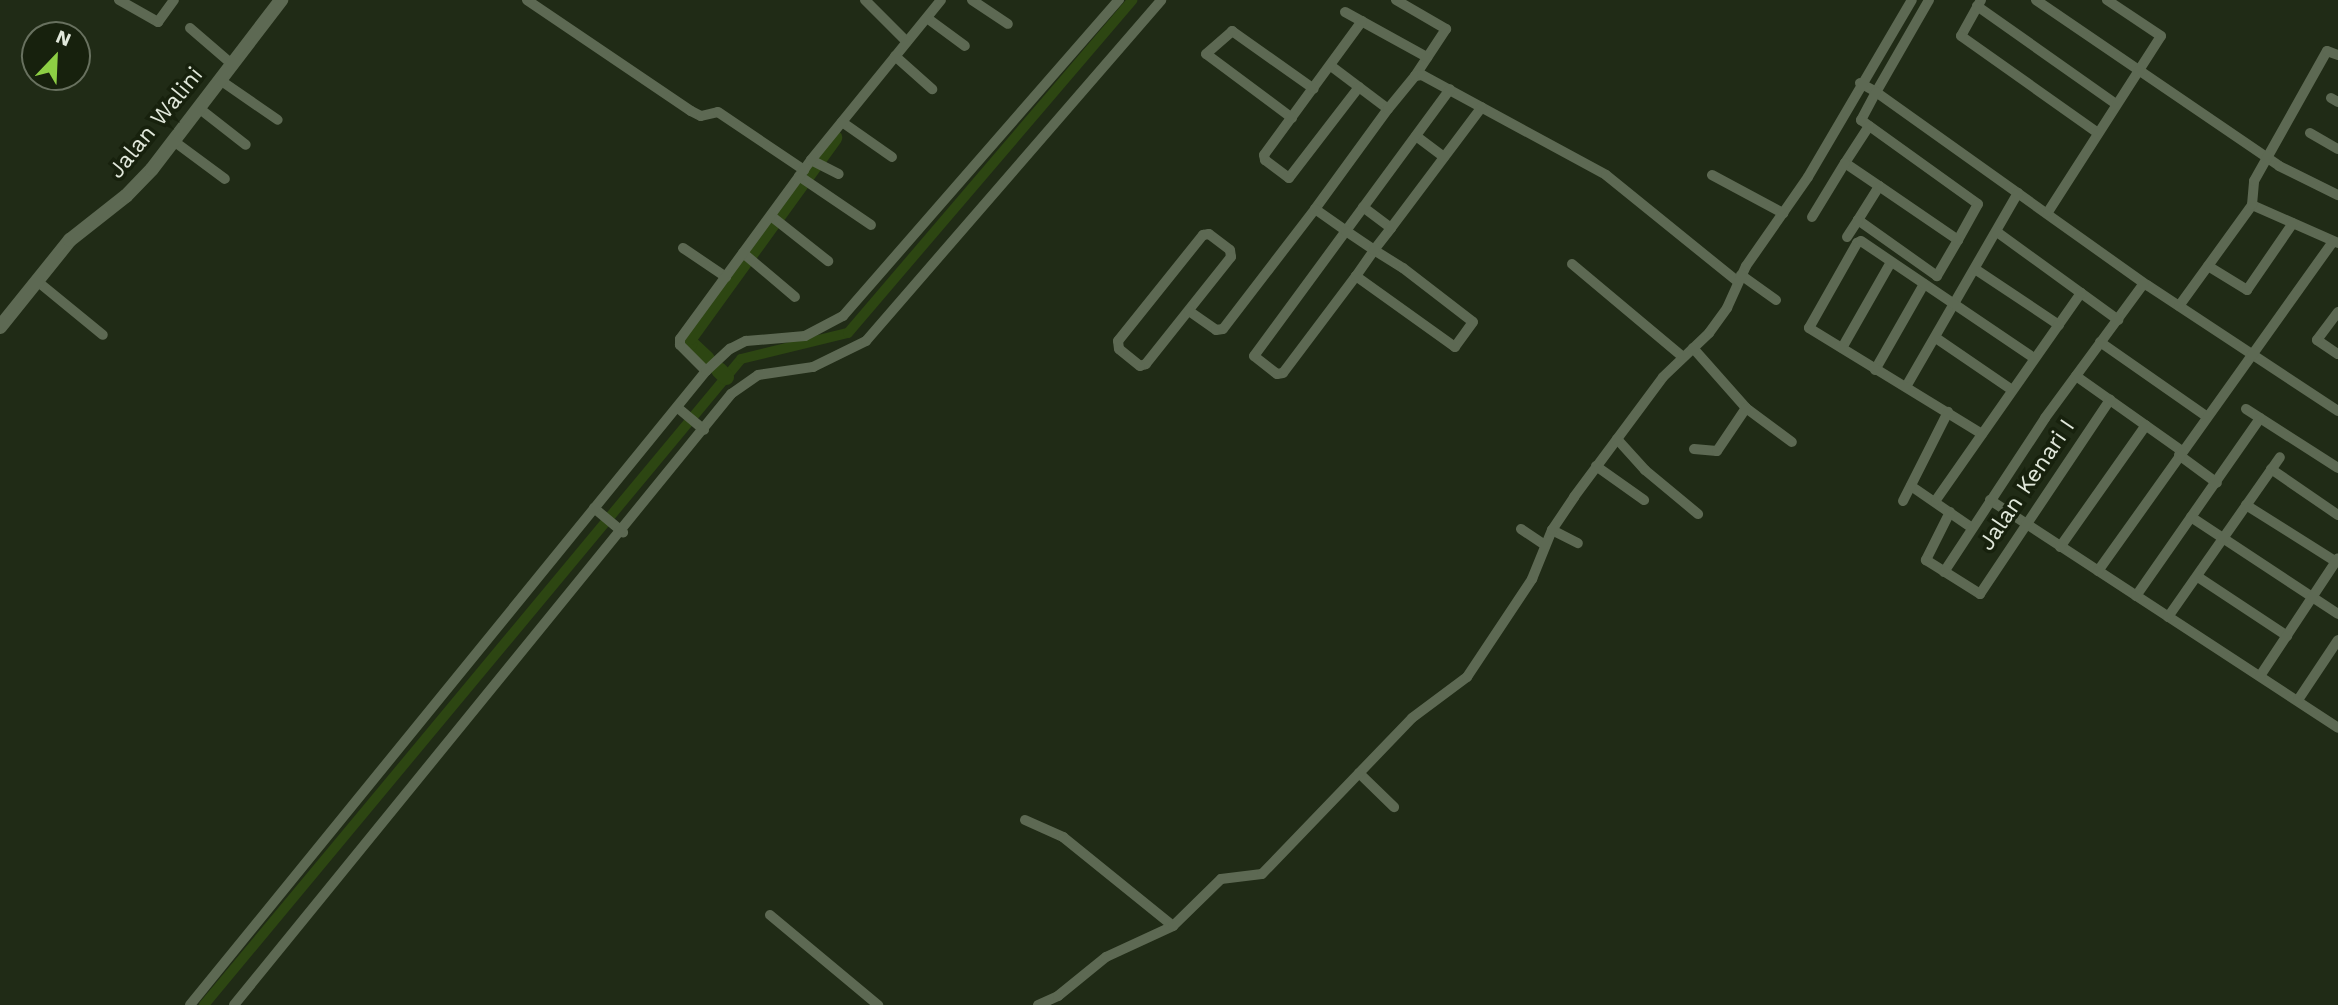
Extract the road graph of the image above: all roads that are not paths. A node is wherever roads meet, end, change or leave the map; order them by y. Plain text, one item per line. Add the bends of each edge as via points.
1 (119, 0) edge
2 (174, 0) edge
3 (281, 0) edge
4 (527, 0) edge
5 (865, 0) edge
6 (941, 0) edge
7 (972, 0) edge
8 (1119, 0) edge
9 (1161, 0) edge
10 (1396, 0) edge
11 (1912, 0) edge
12 (1929, 0) edge
13 (2036, 0) edge
14 (2107, 0) edge
15 (1979, 3) edge
16 (1345, 12) dead end
17 (929, 20) junction
18 (1362, 21) junction
19 (1008, 24) dead end
20 (190, 28) dead end
21 (907, 41) junction
22 (965, 46) dead end
23 (2338, 55) edge
24 (1427, 57) junction
25 (898, 58) junction
26 (233, 65) junction
27 (1331, 66) junction
28 (2141, 68) junction
29 (1415, 76) junction
30 (220, 80) junction
31 (1860, 83) junction
32 (1359, 87) junction
33 (932, 89) dead end
34 (1314, 89) junction
35 (1450, 89) junction
36 (1876, 92) junction
37 (2116, 104) junction
38 (1482, 107) junction
39 (200, 109) junction
40 (1388, 109) junction
41 (1292, 118) junction
42 (278, 120) dead end
43 (844, 124) junction
44 (1869, 126) junction
45 (2098, 133) junction
46 (2310, 133) dead end
47 (1416, 136) junction
48 (175, 142) junction
49 (246, 145) dead end
50 (2338, 149) edge
51 (892, 157) dead end
52 (1444, 157) junction
53 (2267, 158) junction
54 (815, 163) junction
55 (1845, 163) junction
56 (839, 174) dead end
57 (1712, 174) dead end
58 (803, 176) junction
59 (225, 179) dead end
60 (1879, 186) junction
61 (2018, 193) junction
62 (2338, 195) edge
63 (2252, 205) junction
64 (1363, 208) junction
65 (1315, 209) junction
66 (2048, 212) junction
67 (1783, 213) junction
68 (1812, 217) dead end
69 (774, 219) junction
70 (1858, 220) junction
71 (2293, 223) junction
72 (871, 225) dead end
73 (1391, 228) junction
74 (1346, 231) junction
75 (1997, 232) junction
76 (1847, 237) dead end
77 (1958, 240) junction
78 (2336, 242) edge
79 (683, 248) dead end
80 (1374, 250) junction
81 (747, 255) junction
82 (828, 261) dead end
83 (1891, 261) junction
84 (1572, 264) dead end
85 (2208, 266) junction
86 (1975, 269) junction
87 (726, 276) junction
88 (1356, 276) junction
89 (1740, 278) junction
90 (37, 281) junction
91 (2144, 283) junction
92 (1924, 284) junction
93 (2081, 293) junction
94 (796, 297) dead end
95 (1776, 299) dead end
96 (1954, 303) junction
97 (2179, 306) junction
98 (1189, 311) junction
99 (2338, 312) edge
100 (2118, 320) junction
101 (2059, 325) junction
102 (0, 327) edge
103 (103, 335) dead end
104 (1936, 338) junction
105 (2100, 342) junction
106 (1693, 348) junction
107 (1842, 348) junction
108 (2249, 353) junction
109 (2338, 354) edge
110 (1683, 357) junction
111 (2034, 358) junction
112 (1875, 370) junction
113 (706, 371) junction
114 (2076, 376) junction
115 (1907, 385) junction
116 (2012, 390) junction
117 (2110, 400) junction
118 (1746, 408) junction
119 (2246, 409) dead end
120 (681, 411) junction
121 (2338, 411) edge
122 (1948, 412) junction
123 (2206, 416) junction
124 (2260, 418) junction
125 (2146, 425) junction
126 (701, 427) junction
127 (1982, 434) junction
128 (1617, 439) junction
129 (1792, 442) dead end
130 (1694, 449) dead end
131 (2180, 453) junction
132 (2280, 457) dead end
133 (1596, 466) junction
134 (2338, 468) edge
135 (2271, 469) junction
136 (2217, 483) junction
137 (1911, 486) junction
138 (1644, 500) dead end
139 (1936, 500) junction
140 (1990, 500) junction
141 (1903, 501) dead end
142 (2246, 505) junction
143 (595, 509) junction
144 (1950, 512) junction
145 (1698, 514) dead end
146 (2338, 515) edge
147 (2191, 517) junction
148 (2025, 523) junction
149 (1972, 528) junction
150 (1521, 529) dead end
151 (621, 530) junction
152 (1552, 530) junction
153 (2222, 540) junction
154 (1578, 543) dead end
155 (1545, 545) junction
156 (2060, 547) junction
157 (2337, 559) edge
158 (2098, 571) junction
159 (1944, 572) junction
160 (2198, 577) junction
161 (2136, 596) junction
162 (2312, 597) junction
163 (2338, 614) edge
164 (2168, 617) junction
165 (2287, 636) junction
166 (2338, 640) edge
167 (2260, 676) junction
168 (2298, 700) junction
169 (2336, 722) edge
170 (1359, 773) junction
171 (1394, 807) dead end
172 (1025, 820) dead end
173 (770, 915) dead end
174 (1174, 926) junction
175 (190, 1005) edge
176 (234, 1005) edge
177 (878, 1005) edge
178 (1038, 1005) edge

1 - 2 street via 158,22
3 - 26 street, Jalan Walini
4 - 58 street via 691,111 701,116 718,112
5 - 21 street
6 - 17 street
7 - 19 street
8 - 113 street via 843,316 805,336 746,341
9 - 126 street via 866,341 813,367 758,374 745,381
10 - 24 street via 1446,29
11 - 31 street
12 - 36 street
13 - 28 street
14 - 28 street via 2161,36
15 - 37 street
15 - 45 street via 1961,36
16 - 18 street
17 - 21 street
17 - 22 street
18 - 24 street
18 - 27 street
20 - 26 street
21 - 25 street
23 - 53 street via 2327,51
24 - 29 street
25 - 33 street
25 - 43 street
26 - 30 street, Jalan Walini
27 - 32 street
27 - 34 street
28 - 37 street
28 - 53 street
29 - 35 street via 1429,76
29 - 40 street
30 - 39 street, Jalan Walini
30 - 42 street
31 - 36 street
31 - 67 street
32 - 40 street
32 - 41 street via 1289,178 1263,157
34 - 41 street
34 - 41 street via 1232,31 1206,54
35 - 38 street
35 - 47 street
36 - 44 street via 1861,120
36 - 61 street
37 - 45 street
38 - 52 street
38 - 89 street via 1606,174
39 - 48 street, Jalan Walini
39 - 49 street
40 - 65 street
43 - 51 street
43 - 54 street
44 - 55 street
44 - 77 street via 1978,204
45 - 66 street
46 - 50 street
47 - 52 street
47 - 64 street
48 - 59 street
48 - 90 street, Jalan Walini via 126,196 70,240
52 - 73 street
53 - 62 street
53 - 63 street via 2254,181
54 - 56 street
54 - 58 street
55 - 60 street
55 - 68 street
57 - 67 street
58 - 69 street
58 - 72 street
60 - 70 street
60 - 77 street
61 - 66 street
61 - 75 street
63 - 71 street
63 - 85 street
64 - 73 street
64 - 74 street
65 - 74 street
65 - 98 street via 1223,329 1216,330
66 - 91 street
67 - 89 street
69 - 81 street
69 - 82 street
70 - 76 street
70 - 77 street via 1937,276
71 - 78 street
71 - 85 street via 2247,290
73 - 80 street
74 - 80 street
74 - 88 street via 1254,356 1277,374 1283,373
75 - 86 street
75 - 93 street
78 - 108 street
79 - 87 street
80 - 88 street
80 - 88 street via 1472,321 1472,326 1459,344 1451,347
81 - 87 street
81 - 94 street
83 - 92 street
83 - 107 street
83 - 107 street via 1861,241 1857,243 1809,327
84 - 110 street
85 - 97 street
86 - 96 street
86 - 101 street
87 - 113 street via 679,341
89 - 95 street
89 - 106 street via 1718,323
90 - 102 street, Jalan Walini
90 - 103 street
91 - 97 street
91 - 100 street
92 - 96 street
92 - 112 street
93 - 100 street
93 - 101 street
96 - 104 street
96 - 111 street
97 - 108 street
98 - 98 street via 1143,366 1117,345 1206,233 1232,253
99 - 109 street via 2317,340
100 - 105 street
101 - 111 street
104 - 115 street
104 - 116 street
105 - 114 street
105 - 123 street
106 - 110 street
106 - 118 street
107 - 112 street
108 - 121 street
108 - 123 street
110 - 128 street
111 - 116 street
112 - 115 street
113 - 120 street
114 - 117 street
114 - 140 street
115 - 122 street
116 - 127 street
117 - 125 street
117 - 148 street, Jalan Kenari I
118 - 129 street
118 - 130 street via 1717,451
119 - 124 street
120 - 126 street
120 - 143 street
122 - 127 street
122 - 137 street
123 - 131 street
124 - 134 street
124 - 136 street
125 - 131 street
125 - 156 street
126 - 151 street
127 - 139 street
128 - 133 street
128 - 145 street via 1645,470
131 - 136 street
131 - 158 street
132 - 135 street
133 - 138 street
133 - 152 street
135 - 142 street
135 - 146 street
136 - 147 street
137 - 139 street
137 - 141 street
139 - 144 street
140 - 148 street
140 - 149 street
142 - 153 street
142 - 157 street
143 - 151 street
143 - 175 street
144 - 149 street
144 - 159 street via 1925,557
147 - 153 street
147 - 161 street
148 - 156 street
148 - 159 street, Jalan Kenari I via 1980,594
149 - 159 street
150 - 155 street
151 - 176 street
152 - 154 street
152 - 155 street
153 - 160 street
153 - 162 street
155 - 170 street via 1532,579 1467,677 1412,718
156 - 158 street
157 - 162 street
158 - 161 street
160 - 164 street
160 - 165 street
161 - 164 street
162 - 163 street
162 - 165 street
164 - 167 street
165 - 167 street
166 - 168 street
167 - 168 street
168 - 169 street
170 - 171 street
170 - 174 street via 1262,874 1221,878
172 - 174 street via 1073,844
173 - 177 street
174 - 178 street via 1106,957 1058,996

